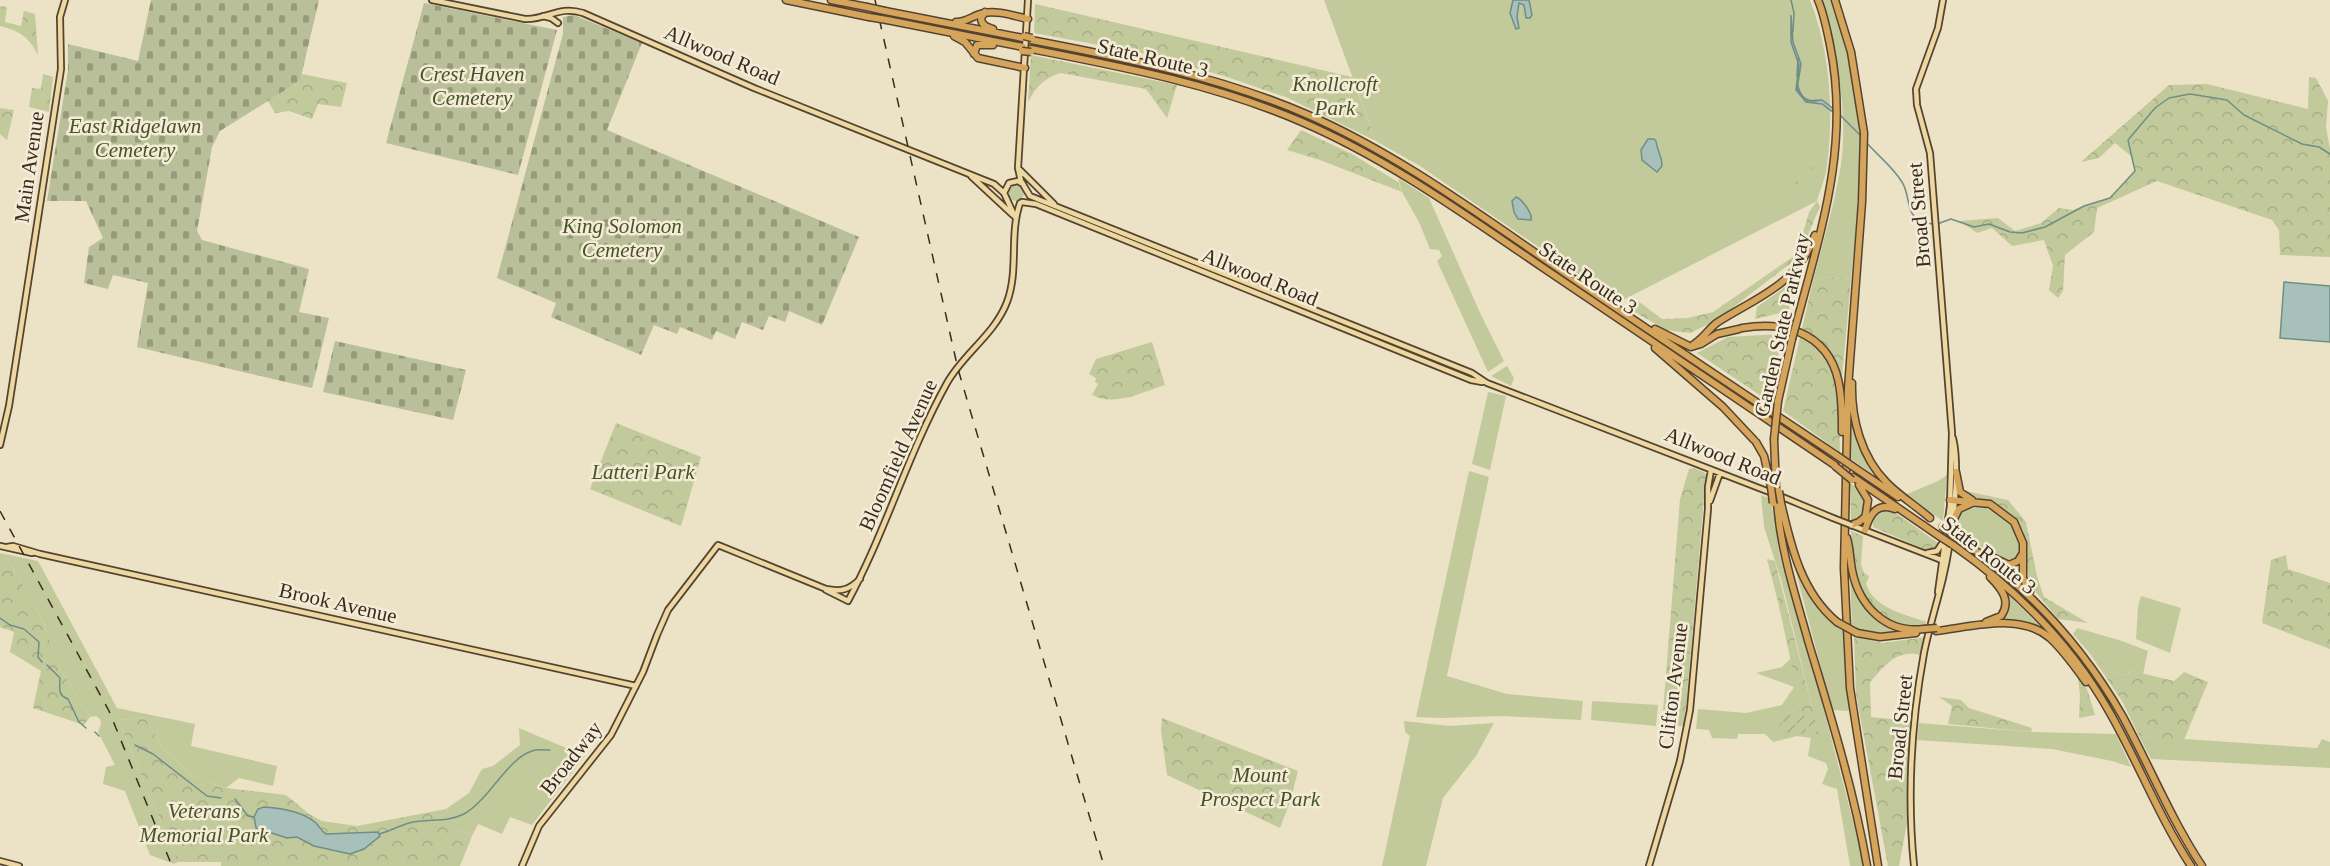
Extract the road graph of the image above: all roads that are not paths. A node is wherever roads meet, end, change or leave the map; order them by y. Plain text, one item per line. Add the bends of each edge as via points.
1 (65, 0) edge
2 (432, 0) edge
3 (786, 0) edge
4 (831, 0) edge
5 (1028, 0) edge
6 (1818, 0) edge
7 (1835, 0) edge
8 (1943, 0) edge
9 (986, 12) junction
10 (543, 16) junction
11 (1028, 19) junction
12 (934, 20) junction
13 (558, 23) dead end
14 (936, 30) junction
15 (1023, 37) junction
16 (1023, 49) junction
17 (974, 54) junction
18 (1025, 68) junction
19 (1018, 168) junction
20 (970, 175) junction
21 (1010, 183) junction
22 (994, 184) junction
23 (1023, 184) junction
24 (1027, 192) junction
25 (1005, 193) junction
26 (1010, 202) junction
27 (1021, 202) junction
28 (1058, 206) junction
29 (1015, 217) junction
30 (1823, 219) junction
31 (1512, 236) junction
32 (1630, 326) junction
33 (1851, 333) junction
34 (1686, 345) junction
35 (1487, 383) junction
36 (1952, 433) junction
37 (0, 445) edge
38 (1711, 470) junction
39 (1956, 472) junction
40 (1720, 473) junction
41 (1852, 479) junction
42 (1844, 481) junction
43 (1775, 489) junction
44 (1952, 500) junction
45 (1975, 501) junction
46 (1777, 502) junction
47 (1708, 507) junction
48 (1866, 516) junction
49 (1930, 518) junction
50 (1851, 525) junction
51 (1951, 525) junction
52 (1864, 529) junction
53 (1845, 530) junction
54 (1954, 535) junction
55 (1942, 536) junction
56 (0, 546) edge
57 (2024, 549) junction
58 (1925, 554) junction
59 (1944, 561) junction
60 (1975, 561) junction
61 (860, 579) junction
62 (826, 589) junction
63 (2037, 602) junction
64 (1937, 629) junction
65 (1924, 631) junction
66 (644, 670) joint
67 (636, 686) junction
68 (2131, 753) junction
69 (0, 861) edge
70 (19, 866) edge
71 (522, 866) edge
72 (1648, 866) edge
73 (1867, 866) edge
74 (1878, 866) edge
75 (1914, 866) edge
76 (2191, 866) edge
77 (2204, 866) edge

1 - 37 main road, Main Avenue via 60,16 61,69
2 - 10 main road, Allwood Road via 519,18
3 - 14 highway, State Route 3, bridge
4 - 12 highway, bridge
5 - 11 main road
6 - 30 highway, Garden State Parkway via 1833,57 1838,104 1834,169
7 - 33 highway via 1851,52 1865,148
8 - 36 main road, Broad Street via 1938,28 1916,89 1930,153
9 - 11 highway
9 - 12 highway via 966,21
9 - 15 highway via 980,19 985,26
10 - 13 main road
10 - 20 main road, Allwood Road via 562,10 583,14
11 - 18 main road
12 - 15 highway
14 - 16 highway, State Route 3
14 - 17 highway via 961,39
15 - 31 highway, State Route 3, bridge via 1185,72 1296,110 1400,162
16 - 17 highway via 984,44 976,46
16 - 32 highway, State Route 3, bridge via 1160,75 1260,105 1314,127 1426,189
17 - 18 highway via 983,60
18 - 19 main road
19 - 21 main road
19 - 23 main road
19 - 28 main road
20 - 22 main road, Allwood Road
20 - 29 main road
21 - 22 main road, Allwood Road
21 - 23 main road
21 - 25 main road
22 - 25 main road, Allwood Road
23 - 24 main road
24 - 27 main road
24 - 28 main road, Allwood Road
25 - 26 main road
26 - 27 main road
26 - 29 main road, Bloomfield Avenue
27 - 29 main road, Bloomfield Avenue
27 - 35 main road, Allwood Road via 1036,204 1471,380
28 - 35 main road, Allwood Road via 1472,373
29 - 61 main road, Bloomfield Avenue via 1013,276 1006,304 948,383
30 - 34 highway via 1805,260 1790,276 1713,326 1697,342
30 - 43 highway, Garden State Parkway, bridge via 1778,401
31 - 34 highway via 1654,329
31 - 49 highway, State Route 3, bridge
32 - 41 highway, State Route 3, bridge
32 - 43 highway via 1723,407 1755,441
33 - 42 highway
33 - 49 highway via 1852,398 1863,447 1881,477
34 - 42 highway via 1697,346 1740,328 1772,325 1788,327 1811,339 1827,356 1840,387
35 - 38 main road, Allwood Road
36 - 39 main road, Broad Street
36 - 44 main road, Broad Street
38 - 40 main road, Allwood Road
38 - 47 main road, Clifton Avenue
39 - 44 main road, Broad Street
39 - 45 highway via 1960,492
40 - 47 main road, Clifton Avenue
40 - 50 main road, Allwood Road, bridge
41 - 48 highway via 1867,495
41 - 55 highway, State Route 3
42 - 53 highway
43 - 46 highway, Garden State Parkway, bridge
44 - 45 highway
44 - 51 main road, Broad Street
44 - 55 main road, Broad Street
45 - 51 highway via 1959,509
45 - 57 highway via 1997,507 2014,522
46 - 65 highway, bridge via 1804,580 1837,622 1857,633 1880,637
46 - 73 highway, Garden State Parkway via 1793,588
47 - 72 main road, Clifton Avenue via 1690,710 1680,760
48 - 50 highway
48 - 52 highway
49 - 54 highway, State Route 3, bridge
50 - 52 main road, Allwood Road
51 - 59 main road, Broad Street
52 - 55 highway via 1873,512 1886,507
52 - 58 main road, Allwood Road
53 - 65 highway via 1852,571 1867,606 1895,627
53 - 74 highway via 1850,688
54 - 57 highway via 2005,564 2018,561
54 - 63 highway, State Route 3 via 1996,565
55 - 58 main road via 1937,551
55 - 59 main road, Broad Street
55 - 60 highway, State Route 3, bridge
56 - 67 main road, Brook Avenue
57 - 63 highway via 2023,578
58 - 59 main road, Allwood Road
59 - 75 main road, Broad Street via 1924,655 1912,743 1909,815
60 - 64 highway via 2003,593 2004,612 1992,621
60 - 68 highway, State Route 3 via 2021,599 2066,648 2101,697
61 - 62 main road via 843,591
61 - 62 main road, Bloomfield Avenue via 848,601
62 - 66 main road, Bloomfield Avenue via 718,545 668,610
63 - 77 highway, State Route 3 via 2080,651 2111,697 2178,827
64 - 65 highway, bridge
64 - 68 highway via 2010,624 2044,634 2088,685
66 - 67 main road, Broadway
67 - 71 main road, Broadway via 611,735 539,826
68 - 76 highway, State Route 3 via 2162,819
69 - 70 main road

